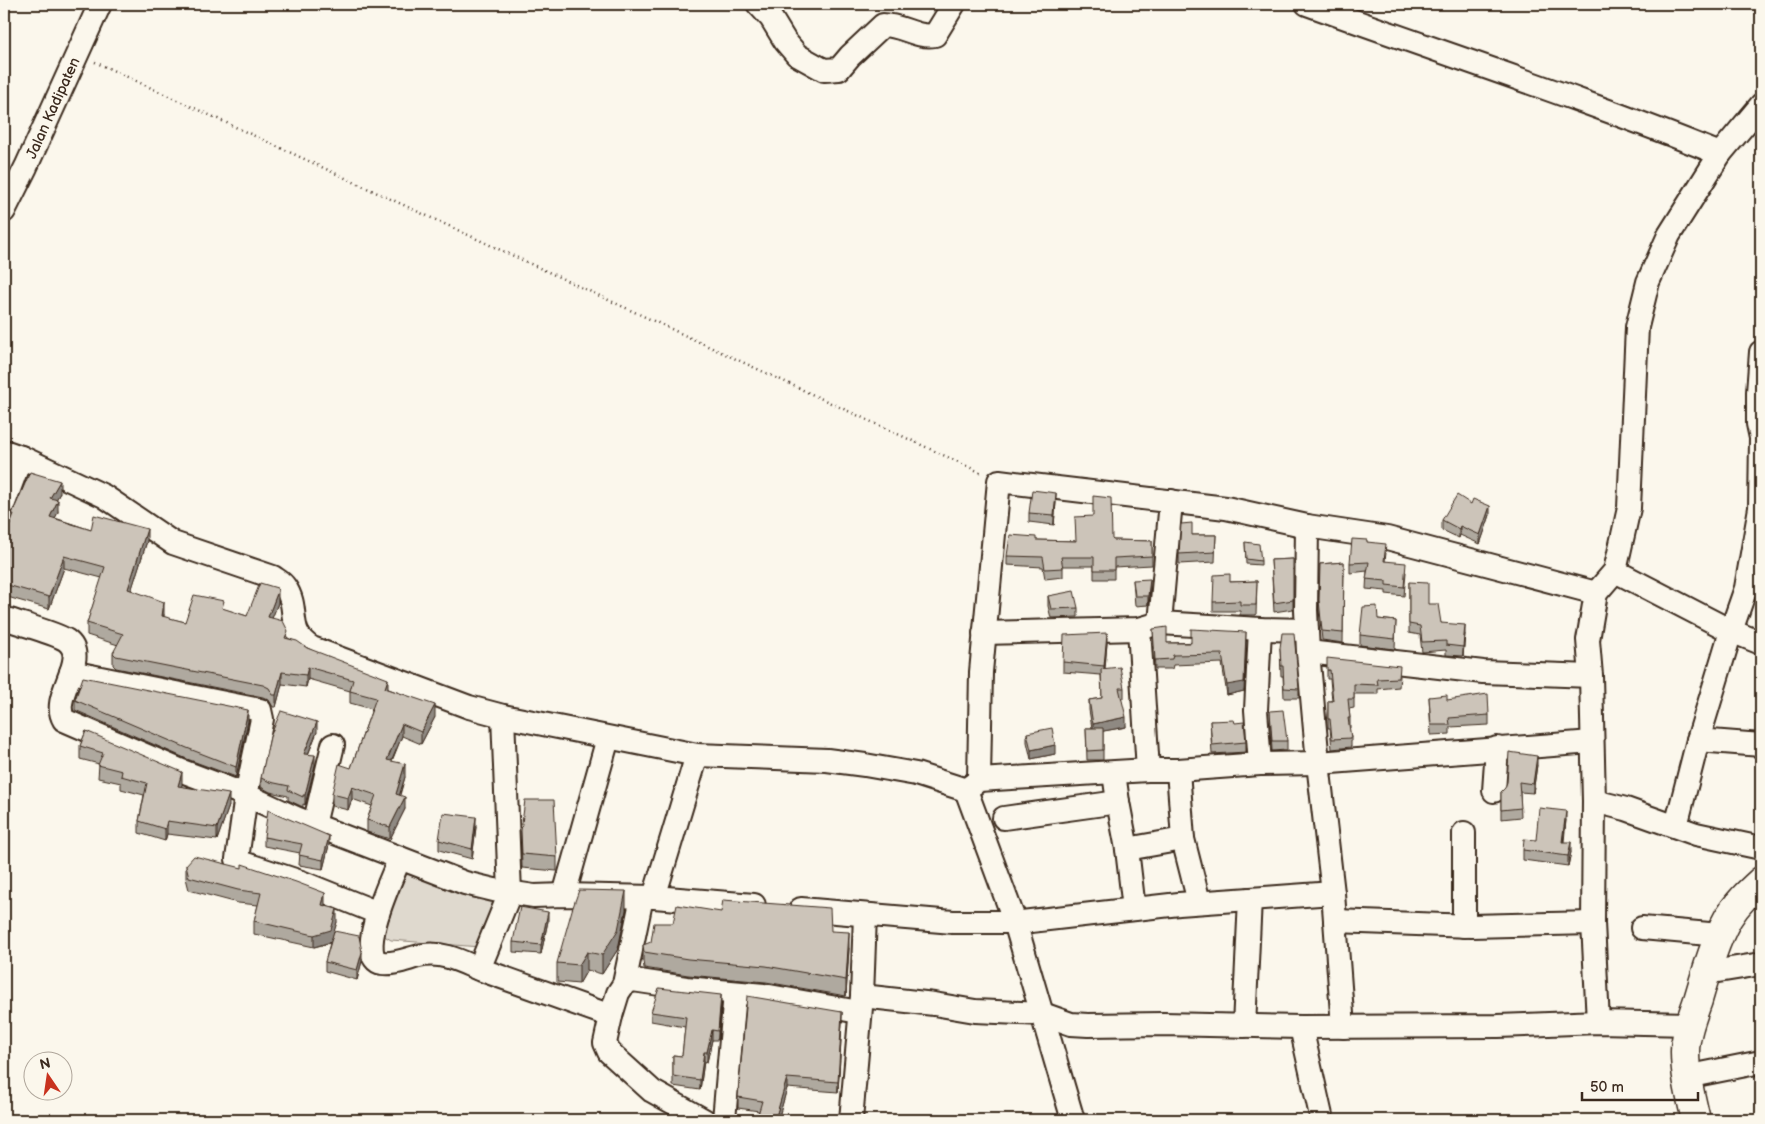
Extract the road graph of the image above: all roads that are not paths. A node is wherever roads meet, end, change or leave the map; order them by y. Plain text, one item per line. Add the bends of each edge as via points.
1 (100, 4) edge
2 (758, 4) edge
3 (954, 4) edge
4 (1307, 4) edge
5 (1761, 105) edge
6 (1720, 154) junction
7 (4, 211) edge
8 (1761, 352) edge
9 (1761, 438) edge
10 (12, 454) edge
11 (1170, 501) junction
12 (4, 503) edge
13 (1307, 526) junction
14 (1615, 571) junction
15 (1596, 593) junction
16 (4, 618) edge
17 (1150, 626) junction
18 (1260, 629) junction
19 (1307, 630) junction
20 (1731, 631) junction
21 (984, 633) junction
22 (1761, 643) edge
23 (1308, 652) junction
24 (71, 672) junction
25 (1591, 676) junction
26 (503, 716) junction
27 (608, 738) junction
28 (1698, 740) junction
29 (1592, 742) junction
30 (333, 745) dead end
31 (1761, 745) edge
32 (1497, 748) junction
33 (697, 755) junction
34 (1318, 763) junction
35 (1260, 764) junction
36 (1148, 770) junction
37 (1178, 770) junction
38 (1114, 773) junction
39 (972, 785) junction
40 (1494, 791) dead end
41 (246, 795) junction
42 (1594, 800) junction
43 (1118, 802) junction
44 (1004, 818) dead end
45 (314, 825) junction
46 (1676, 826) junction
47 (1464, 833) dead end
48 (1183, 838) junction
49 (1761, 848) edge
50 (1127, 849) junction
51 (400, 858) junction
52 (1761, 881) edge
53 (510, 893) junction
54 (1333, 893) junction
55 (564, 895) junction
56 (648, 897) junction
57 (1250, 899) junction
58 (1199, 902) junction
59 (1134, 909) junction
60 (378, 913) junction
61 (864, 915) junction
62 (1015, 922) junction
63 (1335, 922) junction
64 (1593, 923) junction
65 (1464, 926) junction
66 (1642, 928) dead end
67 (1720, 935) junction
68 (1761, 964) edge
69 (480, 968) junction
70 (1706, 973) junction
71 (624, 984) junction
72 (735, 993) junction
73 (860, 1004) junction
74 (1043, 1014) junction
75 (611, 1016) junction
76 (1598, 1022) junction
77 (1690, 1024) junction
78 (1244, 1026) junction
79 (1301, 1027) junction
80 (1343, 1027) junction
81 (1761, 1062) edge
82 (1686, 1077) junction
83 (704, 1120) edge
84 (724, 1120) edge
85 (851, 1120) edge
86 (1073, 1120) edge
87 (1322, 1120) edge
88 (1696, 1120) edge

1 - 7 street, Jalan Kadipaten
2 - 3 street via 797,55 824,70 839,70 883,25 894,25 924,36 934,34
4 - 6 street via 1557,92
5 - 6 street
6 - 14 street via 1669,235 1648,282 1638,327 1628,508
8 - 9 street via 1758,424
9 - 20 street via 1760,508 1746,588
10 - 12 street
10 - 26 street via 104,496 173,543 281,582 290,596 297,633 312,648 461,705
11 - 13 street via 1226,508
11 - 17 street
11 - 21 street via 999,481
13 - 15 street via 1387,538
13 - 19 street
14 - 15 street
14 - 20 street
15 - 25 street via 1588,640
16 - 24 street via 68,641 75,652
17 - 18 street
17 - 21 street
17 - 36 street
18 - 19 street
18 - 35 street via 1256,710
19 - 23 street
20 - 22 street
20 - 28 street
21 - 39 street
23 - 25 street via 1483,672
23 - 34 street
24 - 41 street via 61,698 64,720
24 - 41 street via 260,710 262,719
25 - 29 street
26 - 27 street
26 - 53 street
27 - 33 street
27 - 55 street
28 - 31 street
28 - 46 street
29 - 32 street
29 - 42 street
30 - 45 street
32 - 34 street
32 - 40 street
33 - 39 street via 827,760
33 - 56 street
34 - 35 street
34 - 54 street
35 - 37 street
36 - 37 street
36 - 38 street
37 - 48 street
38 - 39 street
38 - 43 street
39 - 62 street
41 - 45 street
41 - 60 street via 237,854 240,862
42 - 46 street
42 - 64 street
43 - 44 street
43 - 50 street
45 - 51 street
46 - 49 street via 1696,834
47 - 65 street
48 - 50 street
48 - 58 street
50 - 59 street
51 - 53 street via 466,883
51 - 60 street
52 - 67 main road via 1738,904
53 - 55 street
53 - 69 street
54 - 57 street
54 - 63 street
55 - 56 street
56 - 61 street
56 - 71 street
57 - 58 street
57 - 78 street
58 - 59 street
59 - 62 street
60 - 69 street via 371,944 371,952 377,961 385,963 436,955
61 - 62 street via 953,922
61 - 73 street
62 - 74 street
63 - 65 street
63 - 80 street
64 - 65 street
64 - 76 street
66 - 67 street
67 - 70 main road
68 - 70 street
69 - 75 street
70 - 77 main road
71 - 72 street via 637,980
71 - 75 street
72 - 73 street
72 - 84 street
73 - 74 street via 934,1004 974,1011
73 - 85 street
74 - 78 street via 1071,1024
74 - 86 street
75 - 83 street via 605,1043 609,1052 652,1091
76 - 77 street
76 - 80 street
77 - 82 main road via 1685,1050
78 - 79 street
79 - 80 street
79 - 87 street
81 - 82 street
82 - 88 main road

